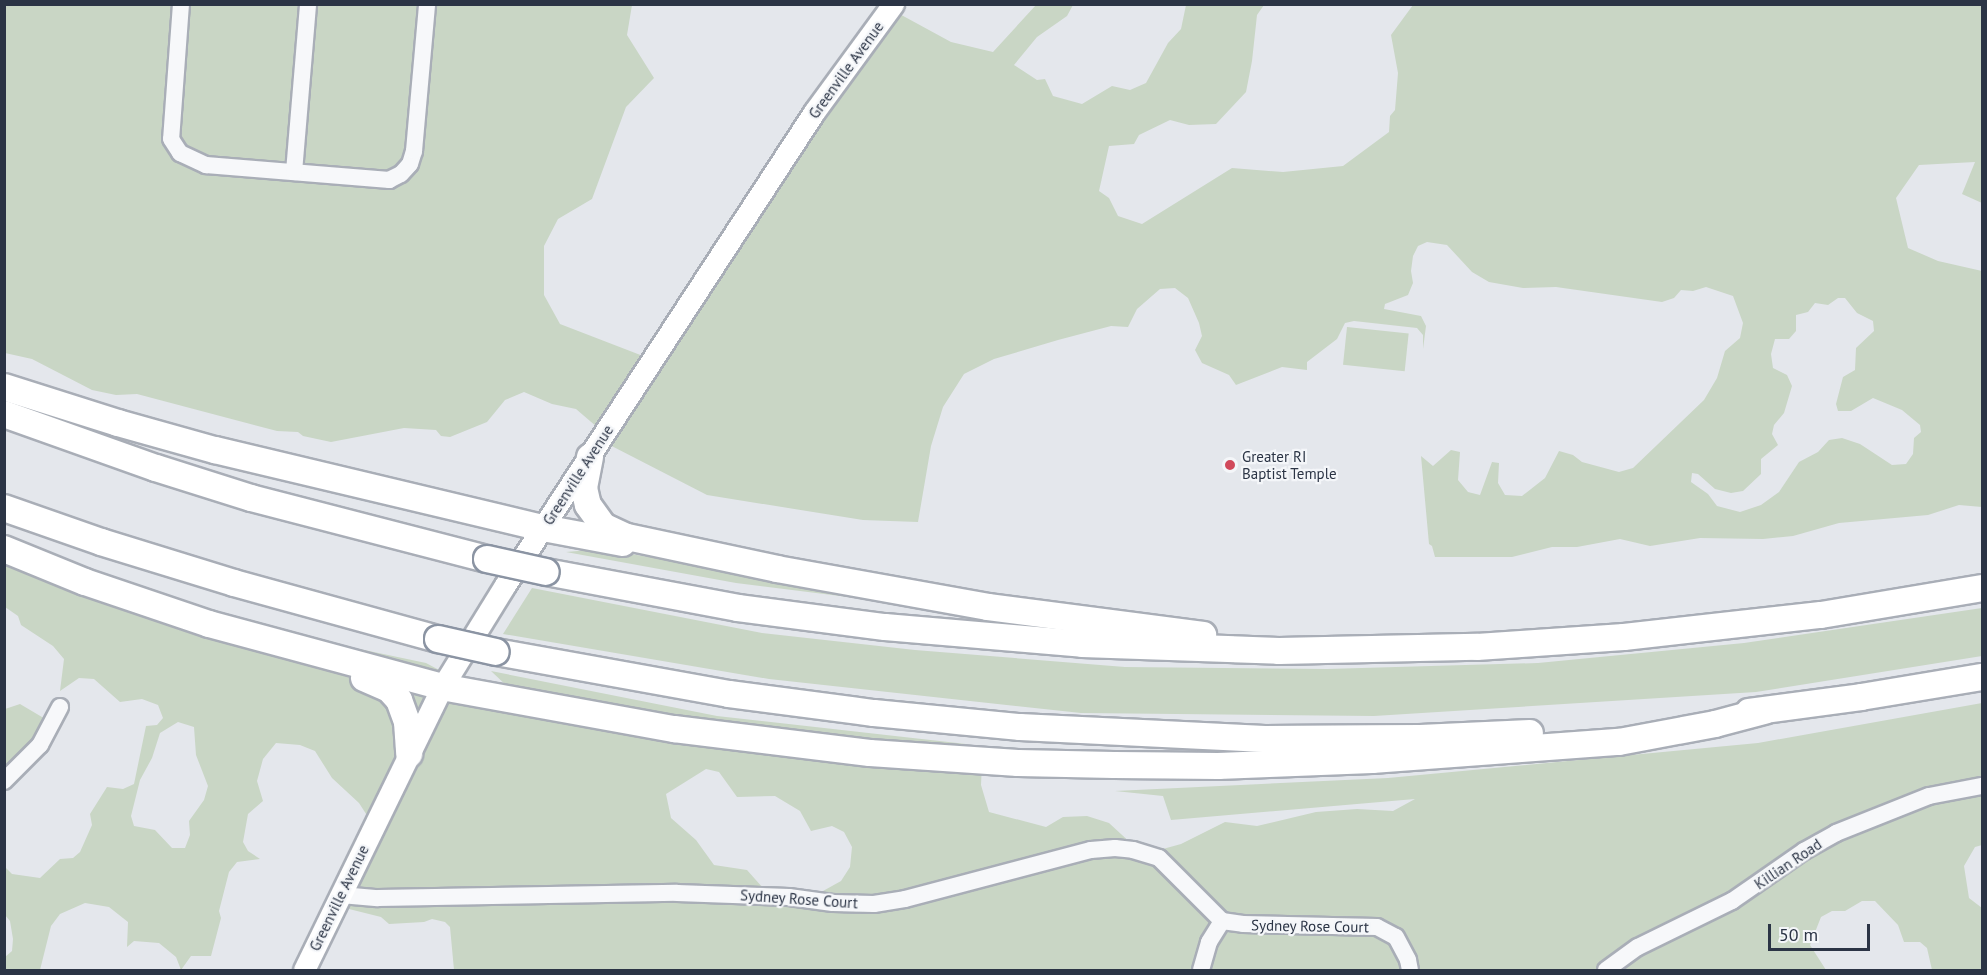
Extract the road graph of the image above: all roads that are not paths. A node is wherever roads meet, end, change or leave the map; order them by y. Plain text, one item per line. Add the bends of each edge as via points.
1 (181, 4) edge
2 (308, 4) edge
3 (427, 4) edge
4 (893, 4) edge
5 (294, 172) junction
6 (4, 387) edge
7 (4, 414) edge
8 (590, 457) junction
9 (4, 507) edge
10 (543, 528) junction
11 (4, 549) edge
12 (748, 563) junction
13 (1983, 588) edge
14 (296, 649) junction
15 (1304, 651) junction
16 (1983, 677) edge
17 (442, 687) junction
18 (60, 707) dead end
19 (1764, 711) junction
20 (409, 754) junction
21 (4, 782) edge
22 (1983, 786) edge
23 (341, 895) junction
24 (1222, 921) junction
25 (304, 970) edge
26 (1201, 970) edge
27 (1410, 970) edge
28 (1606, 970) edge

1 - 5 street via 171,139 180,153 206,165
2 - 5 street
3 - 5 street via 410,164 389,180
4 - 8 main road, Greenville Avenue via 814,112
6 - 10 highway via 214,450
7 - 15 highway, bridge via 251,498 488,559 738,608 895,628 1092,645
8 - 10 main road, Greenville Avenue
8 - 12 highway via 585,497 603,526 627,537
9 - 19 highway, bridge via 234,584 438,639 690,687 826,707 972,723 1158,736 1312,740 1617,727
10 - 12 highway
10 - 17 main road, Greenville Avenue
11 - 14 highway via 132,598
12 - 15 highway via 988,607
13 - 15 highway via 1792,619 1624,637 1487,646
14 - 17 highway
14 - 20 highway via 325,666 375,681 388,689 399,700 404,713
16 - 19 highway
17 - 19 highway via 674,729 821,749 1114,765 1279,764 1530,750 1668,735
17 - 20 main road, Greenville Avenue
18 - 21 street via 40,744
20 - 23 main road, Greenville Avenue
22 - 28 street, Killian Road via 1929,796 1836,832 1732,901 1638,947
23 - 24 street, Sydney Rose Court via 378,898 677,893 874,904 1091,850 1115,848 1159,858
23 - 25 main road, Greenville Avenue
24 - 26 street via 1209,942
24 - 27 street, Sydney Rose Court via 1377,927 1396,937

